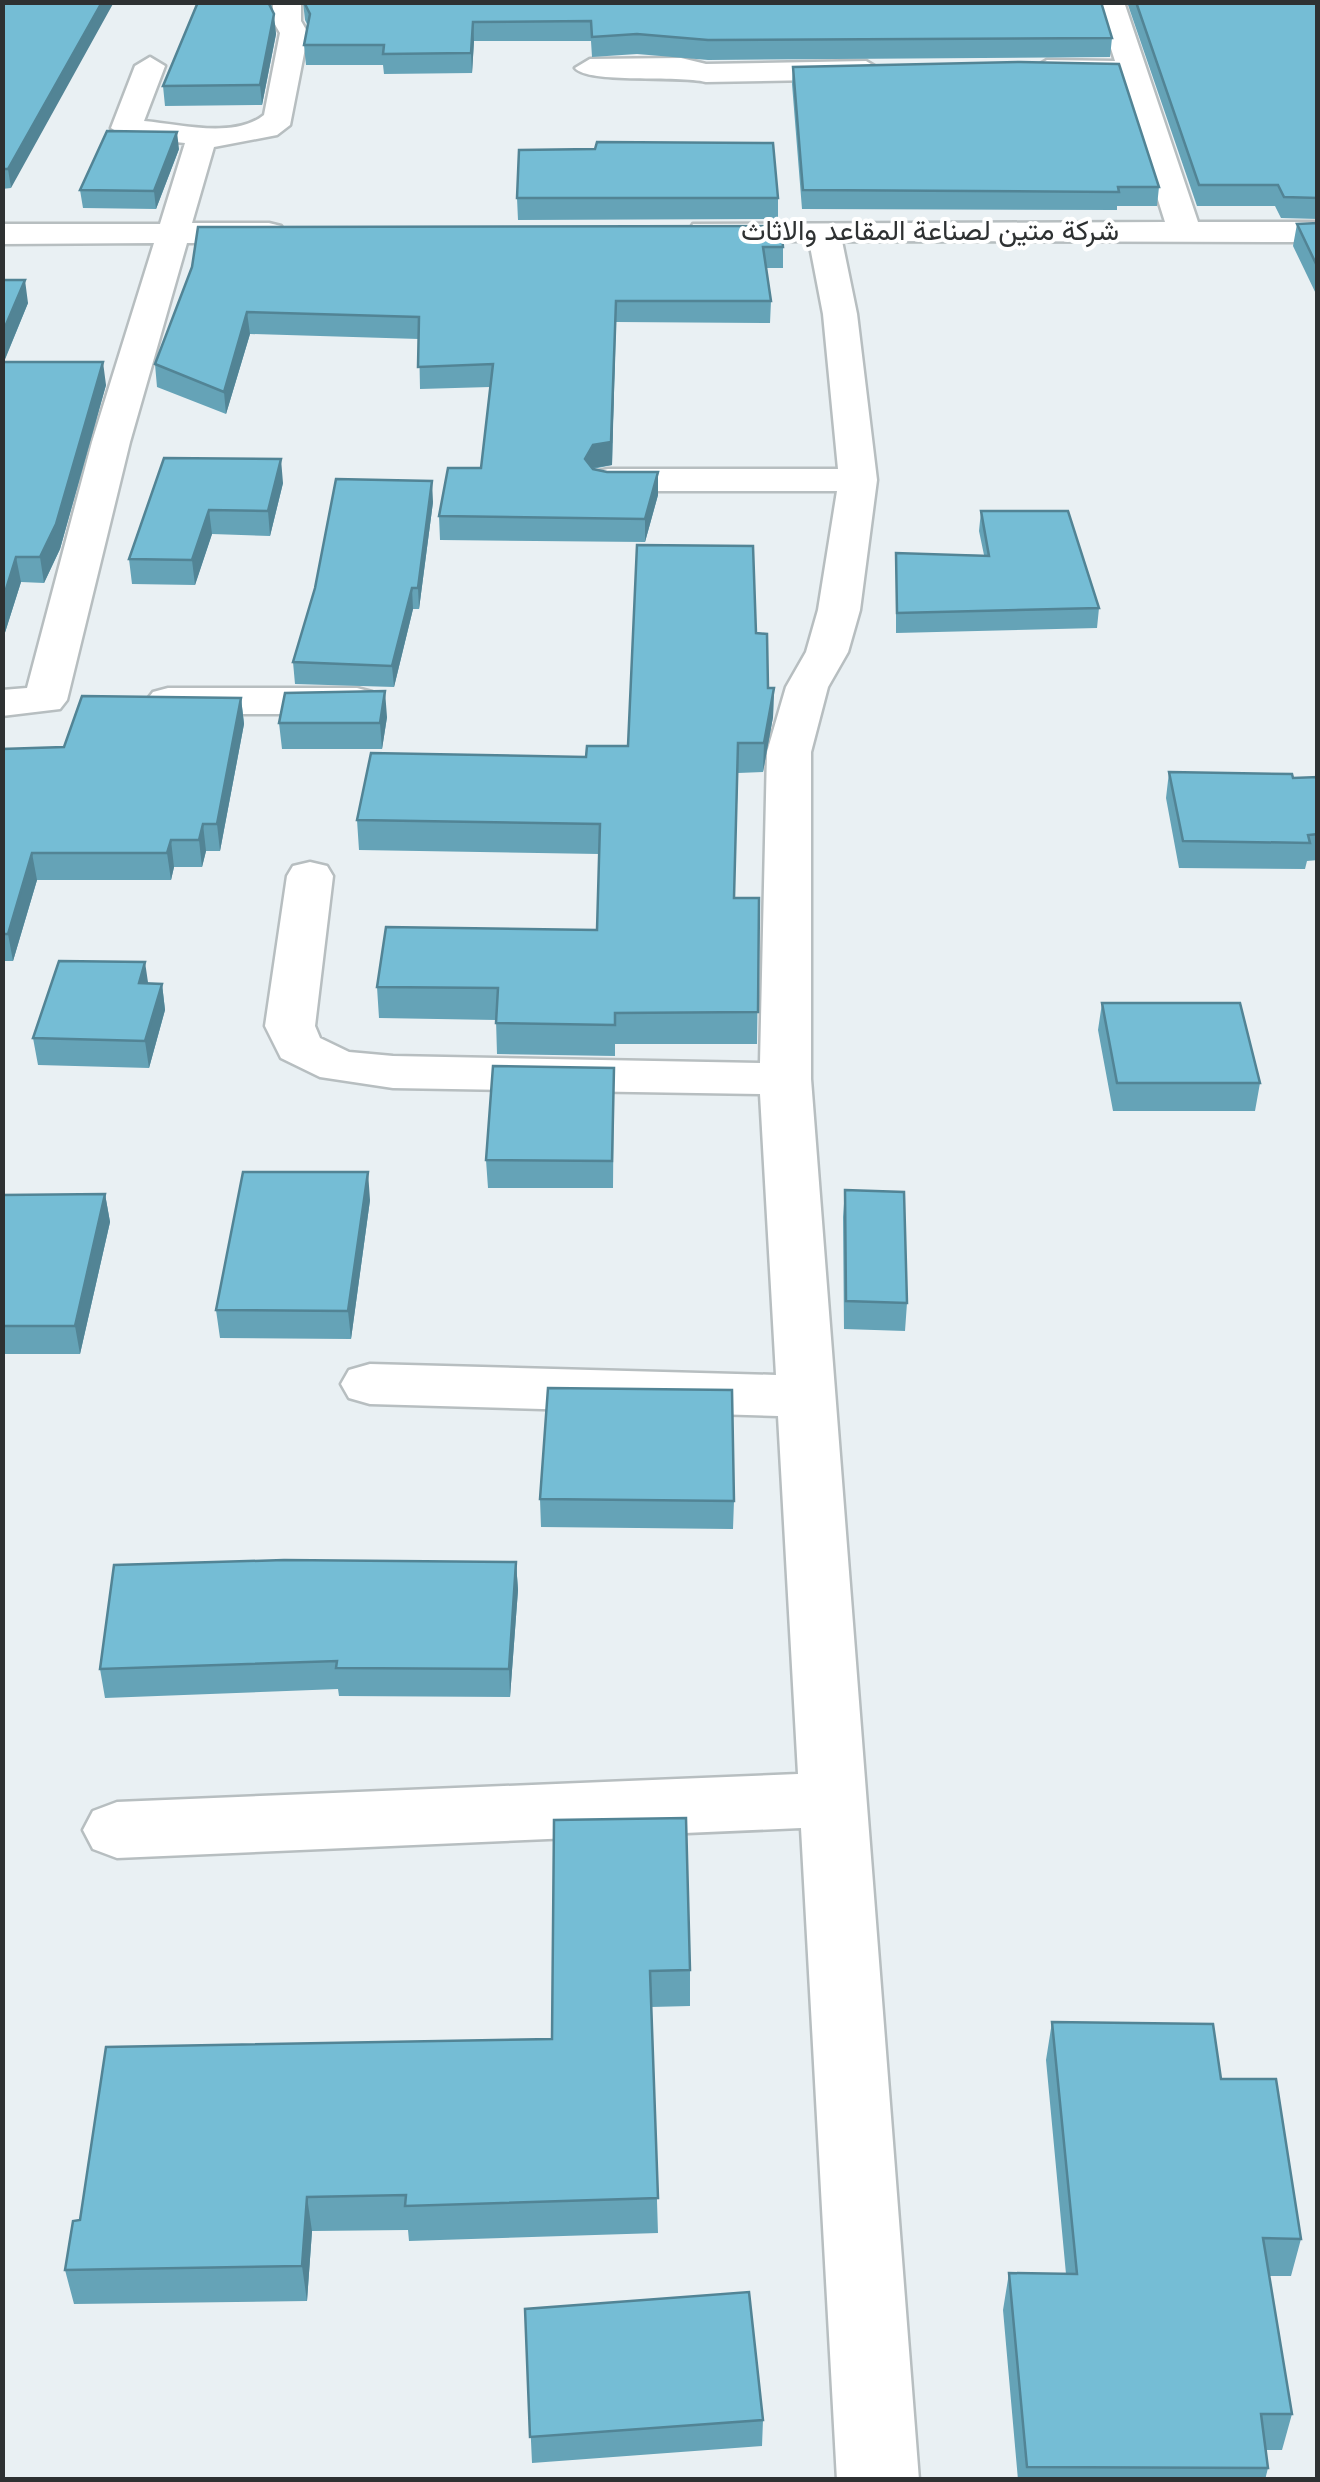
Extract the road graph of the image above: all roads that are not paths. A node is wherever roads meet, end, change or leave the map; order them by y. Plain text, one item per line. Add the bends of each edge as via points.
1 (267, 2) edge
2 (1110, 2) edge
3 (287, 3) edge
4 (150, 66) dead end
5 (1018, 67) edge
6 (590, 68) edge
7 (887, 70) edge
8 (1132, 70) junction
9 (208, 136) junction
10 (824, 230) junction
11 (666, 231) edge
12 (1184, 232) junction
13 (1318, 232) edge
14 (174, 233) junction
15 (292, 233) edge
16 (2, 234) edge
17 (608, 480) edge
18 (858, 480) junction
19 (85, 700) junction
20 (382, 701) edge
21 (2, 703) edge
22 (310, 876) dead end
23 (785, 1078) junction
24 (370, 1384) dead end
25 (805, 1396) junction
26 (833, 1800) junction
27 (116, 1830) dead end
28 (878, 2480) edge

1 - 3 street
2 - 8 street
3 - 9 street via 294,33 278,120 266,129
4 - 9 street via 126,128
5 - 8 street
6 - 7 street
8 - 12 street
9 - 14 street via 200,140
10 - 11 street, شركة متين لصناعة المقاعد والاثاث
10 - 12 street, شركة متين لصناعة المقاعد والاثاث
10 - 18 street
12 - 13 street, شركة متين لصناعة المقاعد والاثاث
14 - 15 street
14 - 16 street
14 - 19 street via 111,442
17 - 18 street
18 - 23 street via 840,610 807,687 789,752
19 - 20 street
19 - 21 street
22 - 23 street via 290,1026 299,1047 338,1066
23 - 25 street
24 - 25 street
25 - 26 street
26 - 27 street
26 - 28 street

